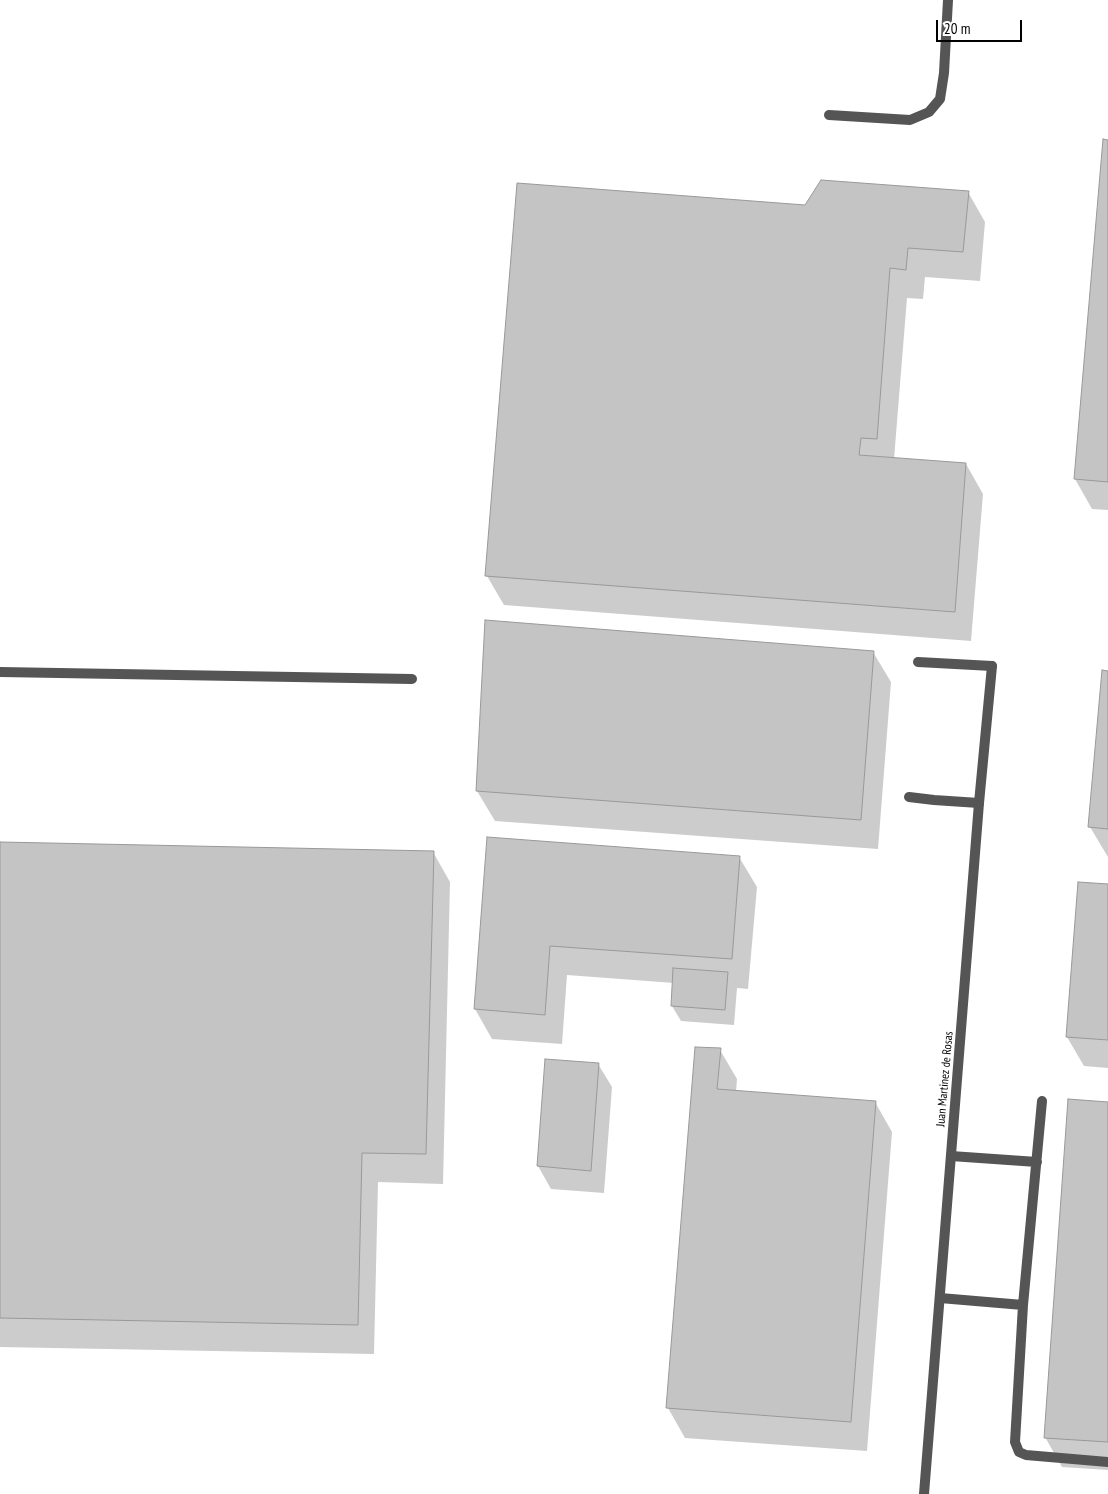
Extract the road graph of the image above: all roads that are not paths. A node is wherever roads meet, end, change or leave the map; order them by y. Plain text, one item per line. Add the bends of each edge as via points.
1 (948, 0) edge
2 (829, 115) dead end
3 (918, 662) dead end
4 (0, 672) edge
5 (412, 679) dead end
6 (909, 797) dead end
7 (979, 803) junction
8 (1042, 1101) dead end
9 (951, 1156) junction
10 (1037, 1162) junction
11 (940, 1298) junction
12 (1023, 1305) junction
13 (1108, 1462) edge
14 (924, 1494) edge

1 - 2 street via 940,99 929,112 910,120
3 - 7 street, Juan Martinez de Rosas via 992,666
4 - 5 street
6 - 7 street
7 - 9 street, Juan Martinez de Rosas
8 - 10 street
9 - 10 street
9 - 11 street, Juan Martinez de Rosas
10 - 12 street
11 - 12 street
11 - 14 street, Juan Martinez de Rosas
12 - 13 street via 1014,1442 1019,1452

